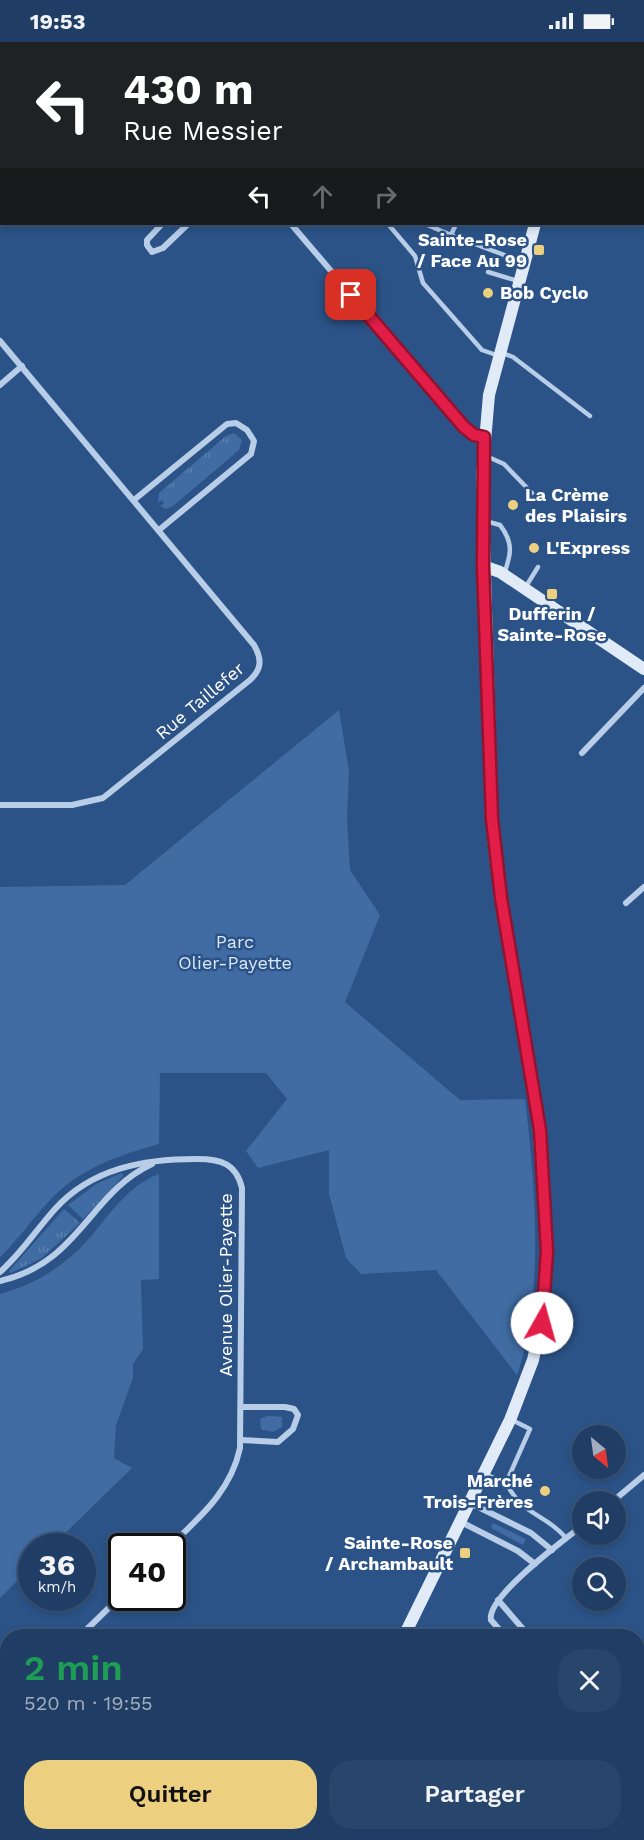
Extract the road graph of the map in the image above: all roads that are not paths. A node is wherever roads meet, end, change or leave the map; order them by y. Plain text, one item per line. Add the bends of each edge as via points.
1 (161, 225) edge
2 (187, 225) edge
3 (292, 225) edge
4 (389, 225) edge
5 (427, 225) edge
6 (456, 225) edge
7 (535, 225) edge
8 (451, 235) junction
9 (525, 263) junction
10 (488, 272) dead end
11 (519, 281) junction
12 (0, 341) edge
13 (500, 354) junction
14 (22, 366) junction
15 (0, 385) edge
16 (590, 416) dead end
17 (484, 437) junction
18 (483, 456) junction
19 (532, 493) dead end
20 (134, 500) junction
21 (483, 521) junction
22 (159, 530) junction
23 (483, 566) junction
24 (538, 567) dead end
25 (504, 574) junction
26 (524, 588) junction
27 (644, 669) edge
28 (644, 688) edge
29 (582, 753) dead end
30 (0, 804) edge
31 (644, 887) edge
32 (626, 903) dead end
33 (161, 1161) junction
34 (0, 1272) edge
35 (0, 1281) edge
36 (241, 1407) junction
37 (510, 1420) junction
38 (241, 1440) junction
39 (484, 1474) junction
40 (644, 1475) edge
41 (506, 1483) junction
42 (625, 1491) edge
43 (471, 1503) junction
44 (461, 1522) junction
45 (183, 1533) edge
46 (572, 1534) edge
47 (566, 1538) junction
48 (552, 1550) junction
49 (535, 1564) junction
50 (498, 1600) junction
51 (108, 1609) edge
52 (87, 1629) edge
53 (408, 1629) edge
54 (500, 1629) edge
55 (523, 1629) edge

1 - 2 street via 147,240 152,252 163,248
3 - 17 street via 464,427
4 - 13 lane via 415,256 423,283 482,350
5 - 8 lane
6 - 8 lane
7 - 9 street
8 - 9 lane
9 - 11 street
10 - 11 lane
11 - 13 street
12 - 14 street, Rue Taillefer
13 - 16 lane via 513,357
13 - 17 street via 489,395
14 - 15 street
14 - 20 street, Rue Taillefer
17 - 18 street
18 - 19 lane via 501,461
18 - 21 street
20 - 22 street, Rue Taillefer
20 - 22 street via 227,424 236,423 246,430 254,441 251,454
21 - 23 street
21 - 25 lane via 500,525 510,543
22 - 30 street, Rue Taillefer via 254,645 260,659 258,671 103,798 72,805
23 - 25 street
23 - 37 street via 495,858 535,1094 546,1240 542,1323 533,1360
24 - 26 lane
25 - 26 street
26 - 27 street
28 - 29 street
31 - 32 street
33 - 34 street, Avenue Olier-Payette via 122,1166 78,1189
33 - 35 street, Avenue Olier-Payette via 129,1179 53,1257 26,1273
33 - 36 street, Avenue Olier-Payette via 218,1160 230,1166 239,1178
36 - 38 street, Avenue Olier-Payette
36 - 38 street via 290,1407 298,1415 293,1429 278,1442
37 - 39 street
37 - 41 lane via 530,1429
38 - 45 street, Avenue Olier-Payette via 237,1462 226,1485
39 - 41 lane
39 - 43 street
40 - 42 street
41 - 47 lane via 517,1503
43 - 44 street
43 - 48 street via 531,1533
44 - 49 street
44 - 53 street
46 - 47 street
47 - 48 street
48 - 49 street
49 - 50 street
50 - 54 street via 490,1616
50 - 55 street
51 - 52 street

